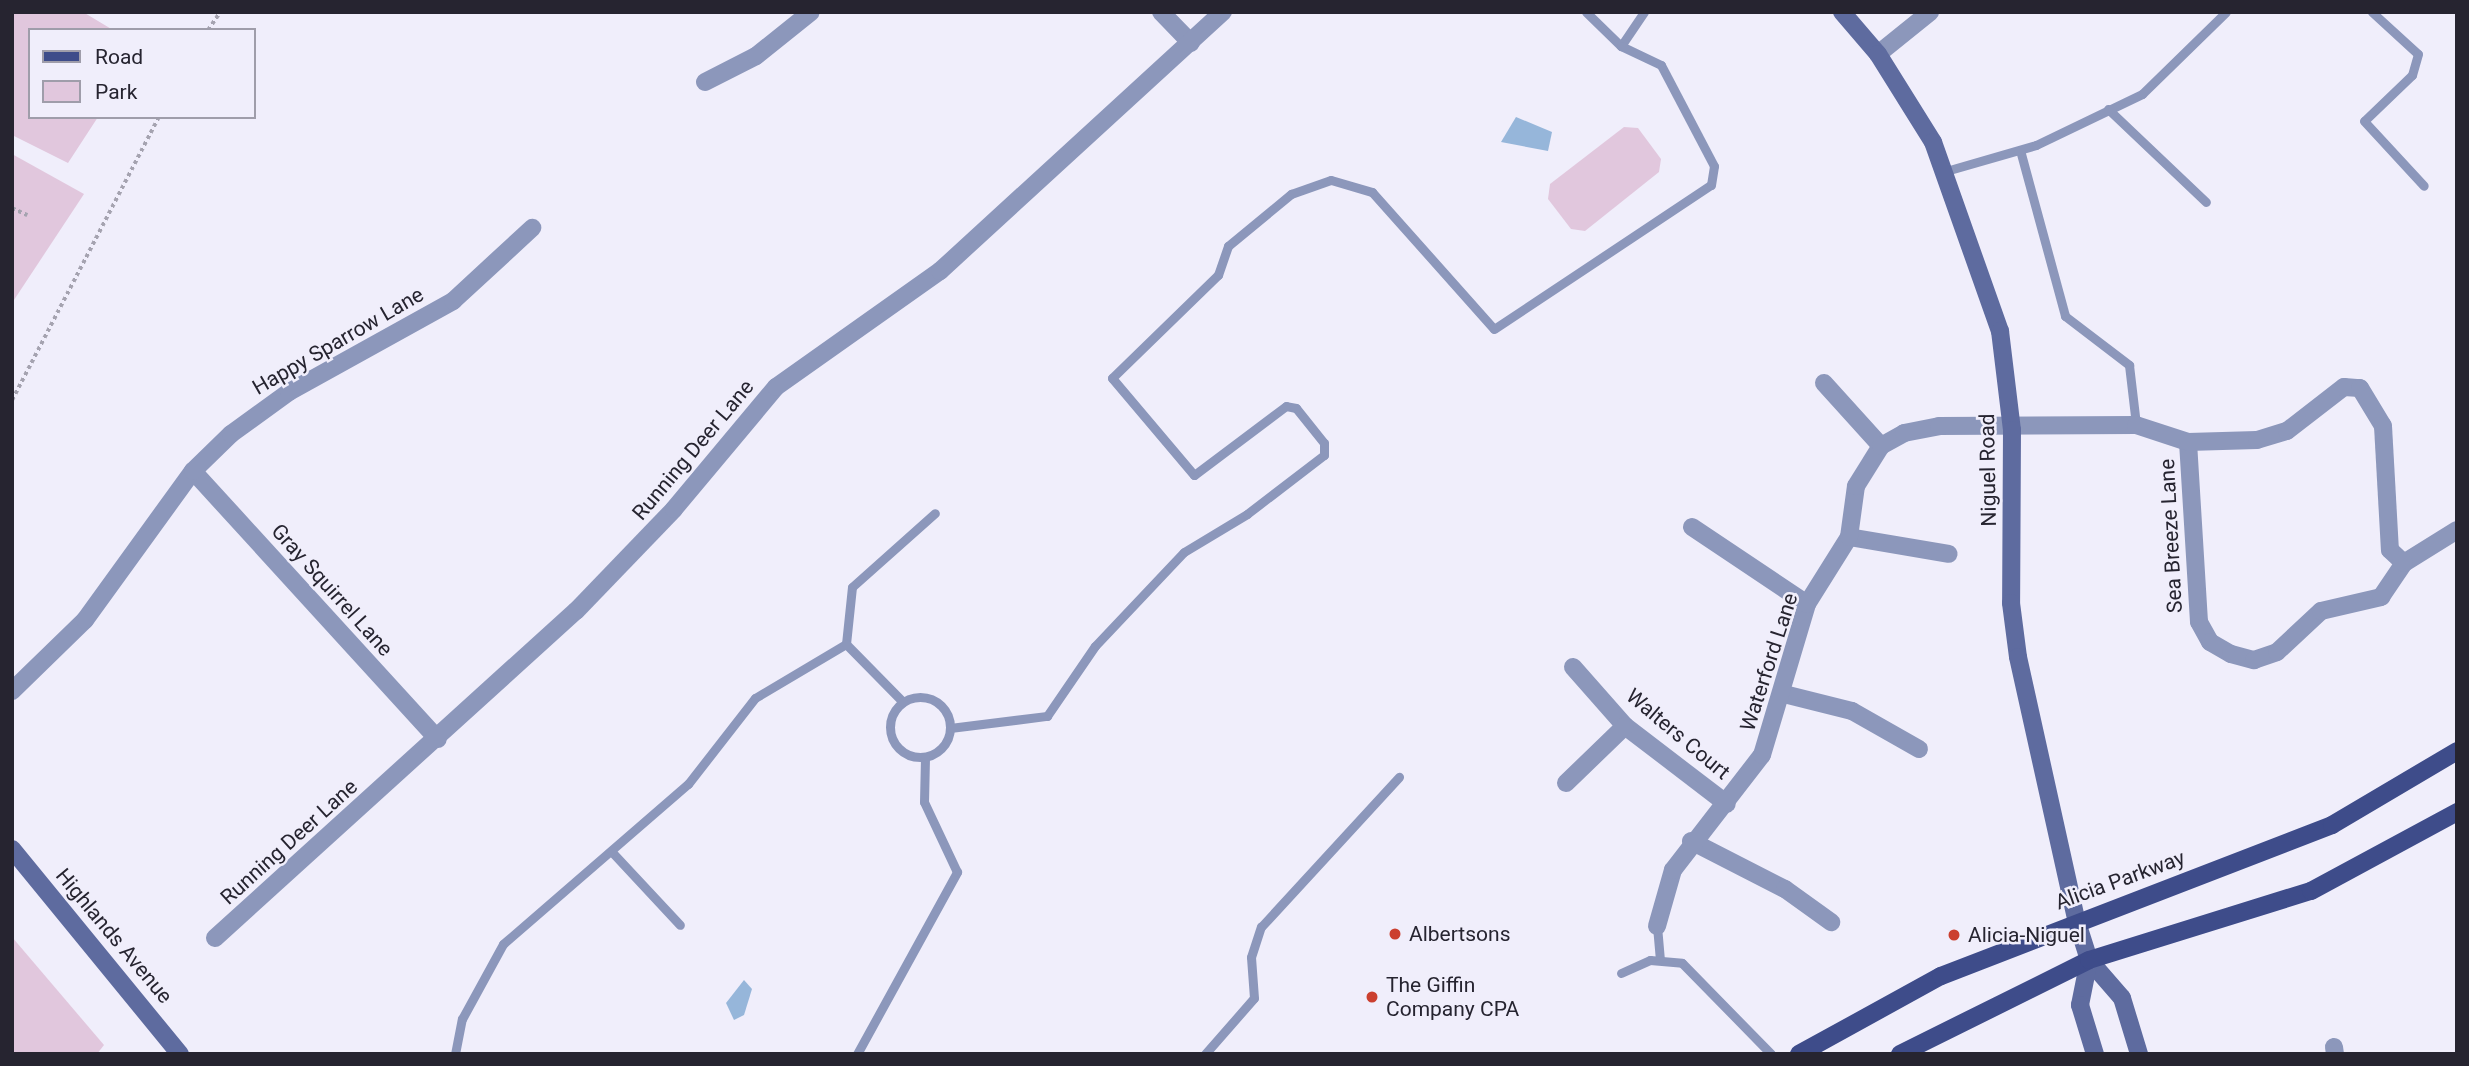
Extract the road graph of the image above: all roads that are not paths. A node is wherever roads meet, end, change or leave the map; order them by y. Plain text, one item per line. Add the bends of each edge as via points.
1 (811, 12) edge
2 (1161, 12) edge
3 (1223, 12) edge
4 (1586, 12) edge
5 (1644, 12) edge
6 (1842, 12) edge
7 (1930, 12) edge
8 (2226, 12) edge
9 (2372, 12) edge
10 (1191, 43) junction
11 (1621, 46) junction
12 (1878, 54) junction
13 (705, 82) dead end
14 (2108, 109) junction
15 (2020, 150) junction
16 (1946, 171) junction
17 (2424, 186) dead end
18 (2206, 202) dead end
19 (532, 228) dead end
20 (1824, 383) dead end
21 (2136, 425) junction
22 (2012, 430) junction
23 (2188, 442) junction
24 (1881, 446) junction
25 (193, 471) junction
26 (935, 513) dead end
27 (1692, 527) dead end
28 (2457, 530) edge
29 (1849, 537) junction
30 (1949, 554) dead end
31 (2404, 563) junction
32 (1807, 604) junction
33 (846, 644) junction
34 (1573, 667) dead end
35 (12, 691) edge
36 (1784, 694) junction
37 (903, 702) junction
38 (1625, 726) junction
39 (950, 728) junction
40 (438, 739) junction
41 (1919, 749) dead end
42 (2457, 751) edge
43 (925, 757) junction
44 (1399, 777) dead end
45 (1566, 783) dead end
46 (1727, 804) junction
47 (2457, 812) edge
48 (1691, 841) junction
49 (12, 849) edge
50 (611, 850) junction
51 (2076, 919) junction
52 (1831, 922) dead end
53 (680, 925) dead end
54 (1657, 926) joint
55 (215, 938) dead end
56 (1660, 959) junction
57 (2089, 960) junction
58 (1621, 972) dead end
59 (178, 1053) edge
60 (455, 1054) edge
61 (857, 1054) edge
62 (1205, 1054) edge
63 (1771, 1054) edge
64 (1798, 1054) edge
65 (1900, 1054) edge
66 (2095, 1054) edge
67 (2139, 1054) edge

1 - 13 street via 756,56
2 - 10 street
3 - 10 street, Running Deer Lane
4 - 11 lane
5 - 11 lane
6 - 12 main road, Niguel Road
7 - 12 street
8 - 14 lane via 2142,94
9 - 17 lane via 2418,54 2412,75 2364,121
10 - 40 street, Running Deer Lane via 940,271 775,387 640,548
11 - 39 lane via 1661,65 1714,166 1711,185 1494,329 1372,192 1331,180 1291,194 1228,246 1218,275 1112,378 1194,475 1286,406 1296,408 1324,443 1324,454 1247,514 1184,552 1095,646 1047,716
12 - 16 main road, Niguel Road
14 - 15 lane
14 - 18 lane
15 - 16 lane
15 - 21 lane via 2065,316 2129,365
16 - 22 main road, Niguel Road via 2000,331
19 - 25 street, Happy Sparrow Lane via 453,301 289,392
20 - 24 street
21 - 22 street
21 - 23 street
22 - 24 street via 1939,426 1904,433
22 - 51 main road, Niguel Road via 2011,603 2018,657
23 - 31 street via 2257,440 2287,431 2351,386 2372,401 2382,426 2390,550
23 - 31 street, Sea Breeze Lane via 2199,622 2210,642 2231,654 2255,660 2277,652 2321,611 2381,597
24 - 29 street, Waterford Lane via 1856,486
25 - 35 street, Happy Sparrow Lane via 85,620
25 - 40 street, Gray Squirrel Lane
26 - 33 lane via 852,587
27 - 32 street
28 - 31 street
29 - 30 street
29 - 32 street, Waterford Lane
32 - 36 street, Waterford Lane
33 - 37 lane
33 - 50 lane via 755,698 688,784
34 - 38 street, Walters Court
36 - 41 street via 1852,711
36 - 46 street, Waterford Lane via 1762,755
37 - 39 lane via 921,697 939,703
37 - 43 lane via 892,717 892,736 905,752
38 - 45 street
38 - 46 street, Walters Court
39 - 43 lane via 943,747
40 - 55 street, Running Deer Lane
42 - 51 main road, Alicia Parkway via 2332,825
43 - 61 lane via 924,802 957,872
44 - 62 lane via 1261,927 1251,957 1254,998
46 - 48 street, Waterford Lane
47 - 57 main road via 2311,891
48 - 52 street via 1785,889
48 - 54 street, Waterford Lane via 1661,896
49 - 59 main road, Highlands Avenue
50 - 53 lane
50 - 60 lane via 503,944 462,1018
51 - 57 main road, Niguel Road
51 - 64 main road, Alicia Parkway via 1941,976
54 - 56 lane
56 - 58 lane
56 - 63 lane via 1691,970
57 - 65 main road
57 - 66 main road, Niguel Road via 2080,1005
57 - 67 main road, Niguel Road via 2122,998

